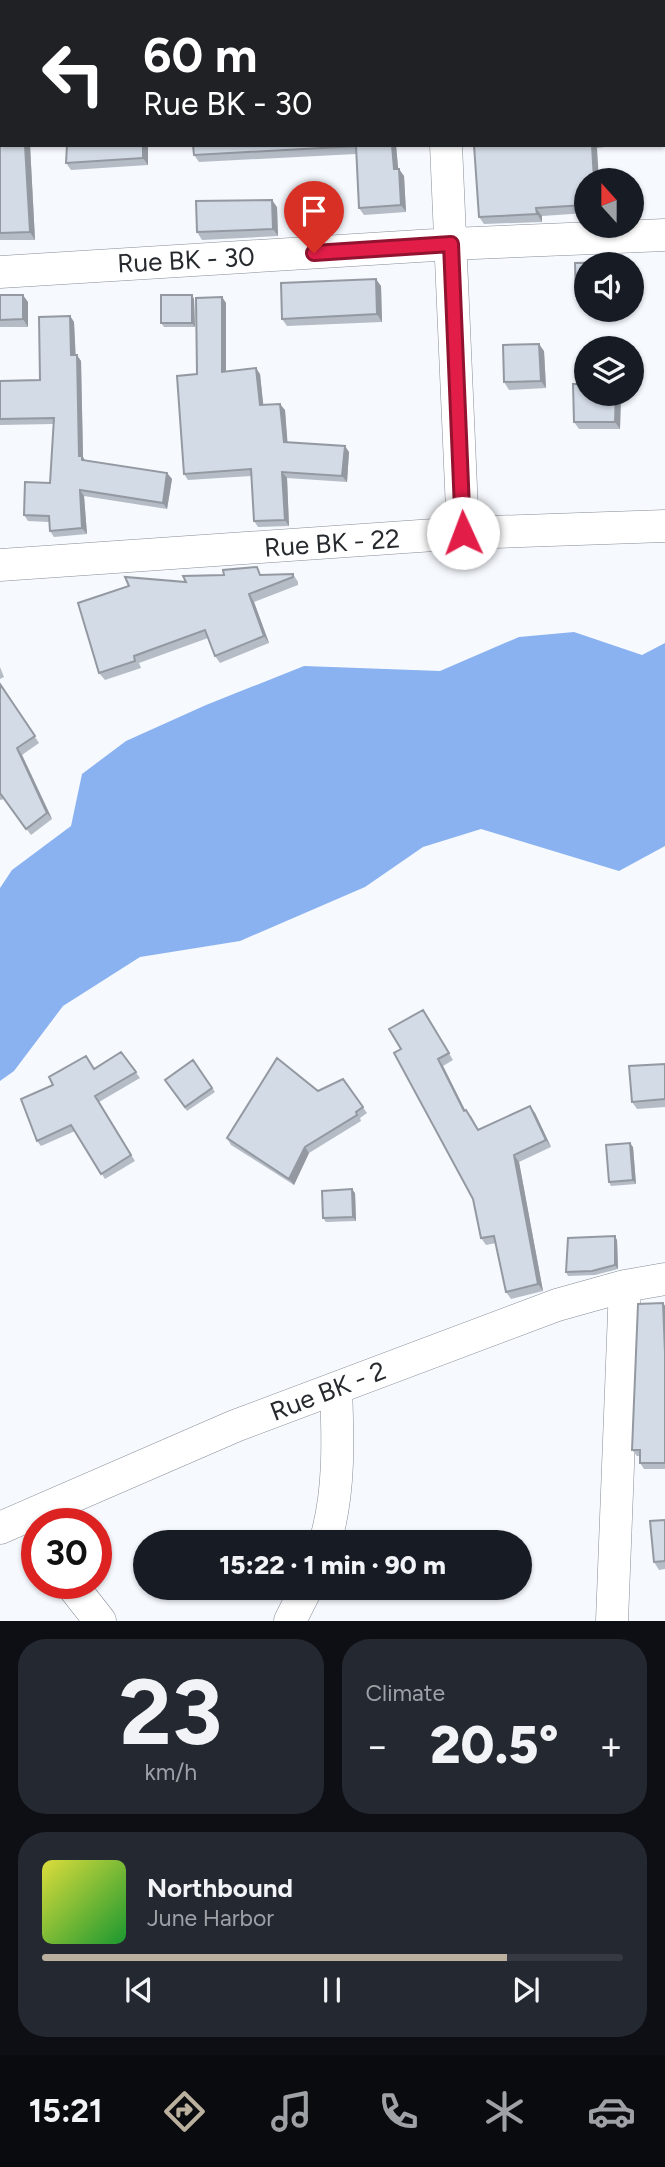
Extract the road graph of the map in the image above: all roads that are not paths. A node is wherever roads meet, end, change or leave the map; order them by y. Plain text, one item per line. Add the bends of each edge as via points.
1 (446, 147) edge
2 (665, 235) edge
3 (451, 244) junction
4 (0, 272) edge
5 (665, 526) edge
6 (463, 533) junction
7 (0, 565) edge
8 (665, 1279) edge
9 (625, 1286) junction
10 (337, 1388) junction
11 (19, 1529) edge
12 (327, 1530) edge
13 (83, 1599) edge
14 (300, 1600) edge
15 (100, 1621) edge
16 (290, 1621) edge
17 (612, 1621) edge

1 - 3 street
2 - 3 street, Rue BK - 30
3 - 4 street, Rue BK - 30
3 - 6 street
5 - 6 street, Rue BK - 22
6 - 7 street, Rue BK - 22
8 - 9 street, Rue BK - 2
9 - 10 street, Rue BK - 2 via 557,1305
9 - 17 street
10 - 11 street, Rue BK - 2 via 235,1426
10 - 12 street via 336,1468
13 - 15 street
14 - 16 street

